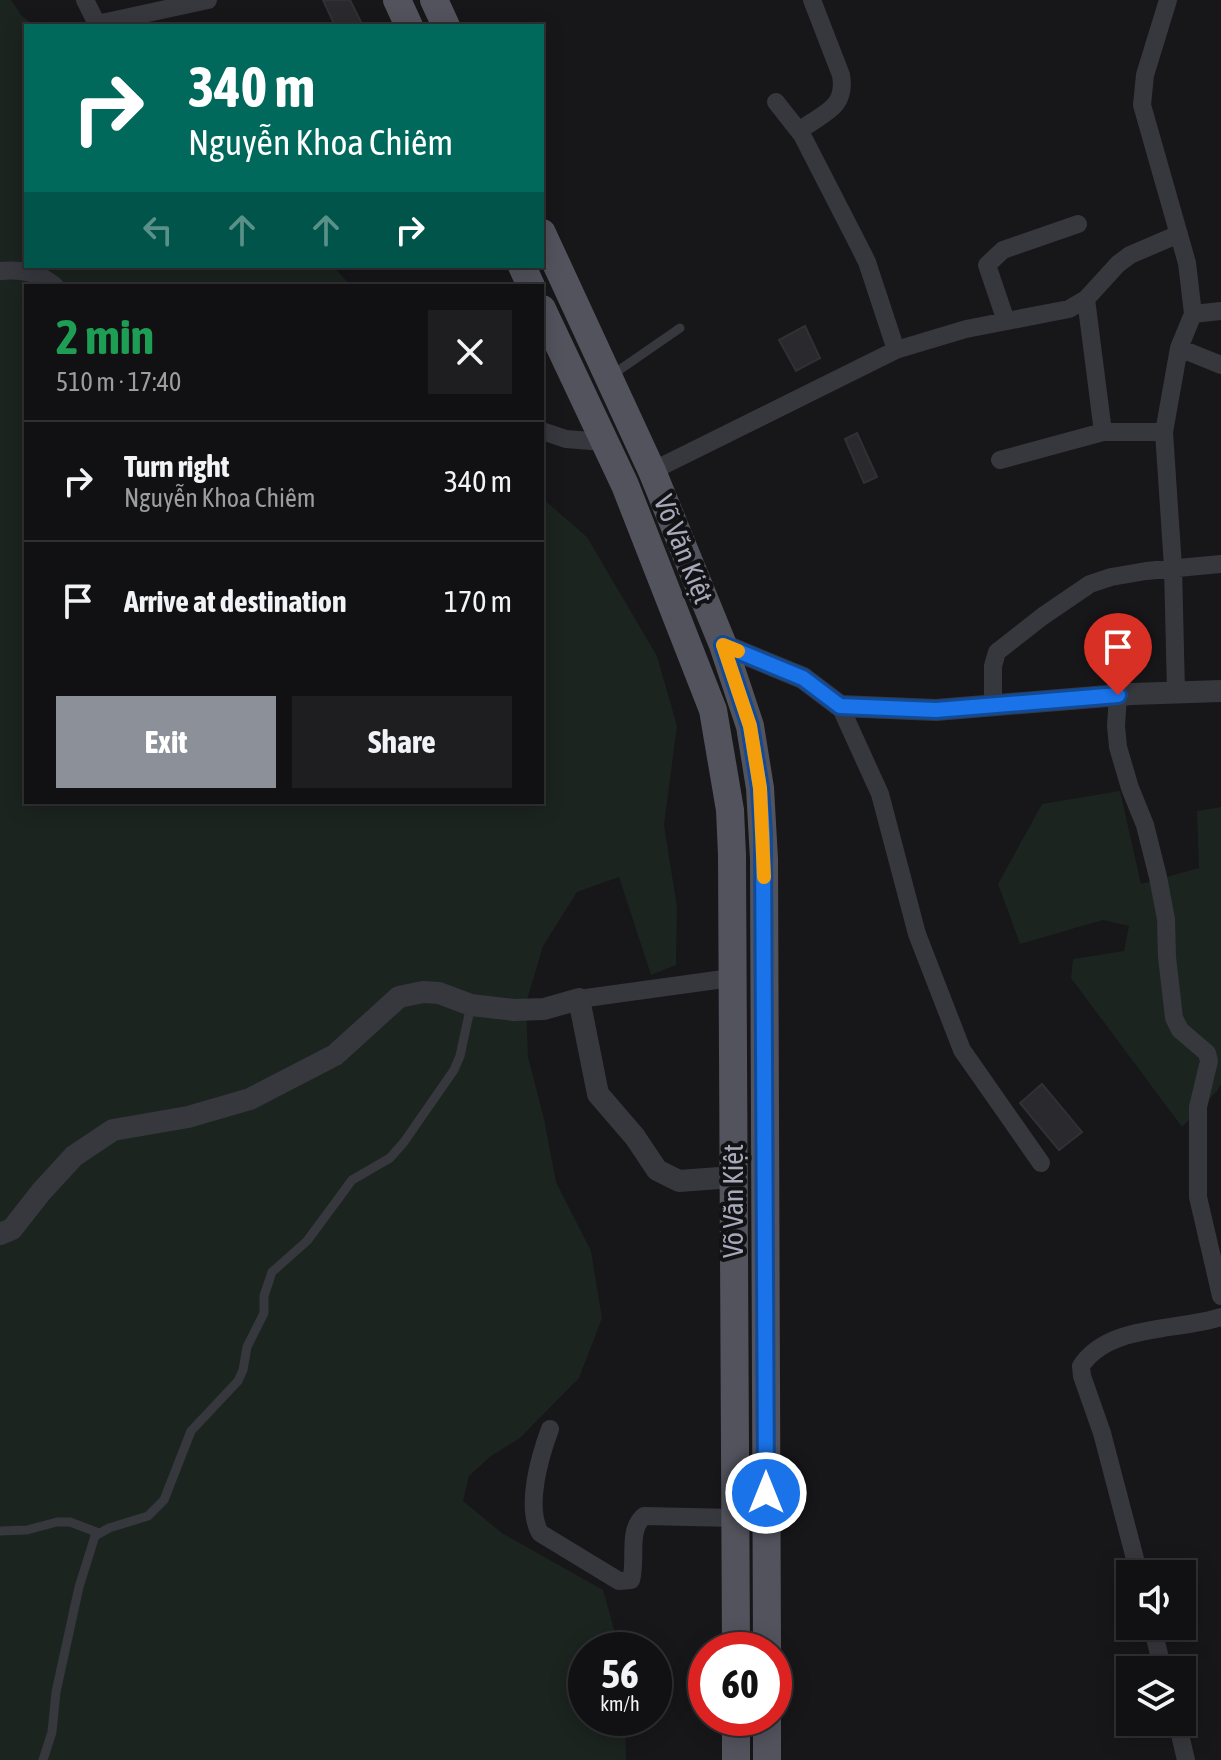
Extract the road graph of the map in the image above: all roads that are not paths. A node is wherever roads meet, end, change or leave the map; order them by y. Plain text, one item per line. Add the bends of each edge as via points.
1 (85, 0) edge
2 (208, 0) edge
3 (397, 0) edge
4 (434, 0) edge
5 (812, 0) edge
6 (1168, 0) edge
7 (178, 3) edge
8 (408, 24) edge
9 (445, 24) edge
10 (776, 102) dead end
11 (799, 131) junction
12 (1078, 224) dead end
13 (1179, 234) junction
14 (544, 237) edge
15 (0, 271) edge
16 (52, 284) edge
17 (1086, 299) junction
18 (1221, 311) edge
19 (544, 313) edge
20 (1193, 314) junction
21 (1006, 321) junction
22 (680, 328) dead end
23 (1179, 348) junction
24 (896, 350) junction
25 (1221, 365) edge
26 (609, 377) junction
27 (544, 432) edge
28 (1103, 432) junction
29 (1164, 432) junction
30 (604, 442) junction
31 (1000, 460) dead end
32 (652, 471) junction
33 (1221, 564) edge
34 (1173, 567) junction
35 (723, 645) junction
36 (693, 657) junction
37 (1221, 691) edge
38 (1176, 692) junction
39 (1118, 695) junction
40 (993, 705) junction
41 (840, 706) junction
42 (731, 978) junction
43 (579, 999) junction
44 (471, 1005) junction
45 (1041, 1163) dead end
46 (733, 1177) junction
47 (765, 1178) junction
48 (0, 1234) edge
49 (1221, 1296) edge
50 (1221, 1317) edge
51 (550, 1429) dead end
52 (735, 1518) junction
53 (0, 1531) edge
54 (99, 1533) junction
55 (1135, 1560) edge
56 (736, 1632) edge
57 (767, 1632) edge
58 (736, 1736) edge
59 (767, 1736) edge
60 (1180, 1736) edge
61 (43, 1760) edge
62 (736, 1760) edge
63 (767, 1760) edge
64 (1186, 1760) edge

1 - 7 street via 97,24
2 - 7 street
3 - 8 main road
4 - 9 main road
5 - 11 street via 843,87 837,105
6 - 13 street via 1145,75 1142,105
10 - 11 street
11 - 24 street via 867,262
12 - 21 street via 1003,250 987,265
13 - 17 street via 1130,255
13 - 20 street
14 - 26 main road, Võ Văn Kiệt
15 - 16 street via 27,271
17 - 21 street via 1069,309
17 - 28 street
18 - 20 street
19 - 30 main road, Võ Văn Kiệt
20 - 23 street
21 - 24 street
22 - 26 lane
23 - 25 street
23 - 29 street
24 - 32 street
26 - 32 main road, Võ Văn Kiệt
27 - 30 street via 586,443
28 - 29 street
28 - 31 street
29 - 34 street
30 - 36 main road, Võ Văn Kiệt
32 - 35 main road, Võ Văn Kiệt
33 - 34 street
34 - 38 street
34 - 40 street via 1090,584 1002,646 994,657
35 - 36 main road
35 - 41 street via 803,678
35 - 47 main road, Võ Văn Kiệt via 750,726 760,788
36 - 42 main road, Võ Văn Kiệt via 713,710 730,810
37 - 38 street
38 - 39 street
39 - 40 street
39 - 49 street via 1118,747 1145,825 1166,919 1174,1018 1209,1061 1198,1107 1198,1197
40 - 41 street via 936,710
41 - 45 street via 880,794 917,934 962,1050
42 - 43 street
42 - 46 main road, Võ Văn Kiệt
43 - 44 street via 544,1009
43 - 46 street via 598,1094 657,1170 679,1181
44 - 48 street via 439,993 399,997 335,1055 250,1099 113,1130 74,1156 12,1229
44 - 54 lane via 454,1070 404,1142 390,1158 352,1180 307,1241 272,1272 264,1313 238,1381 191,1431 156,1510
46 - 47 main road
46 - 52 main road, Võ Văn Kiệt
47 - 57 main road, Võ Văn Kiệt
50 - 55 street via 1113,1339 1081,1366
51 - 52 street via 536,1479 536,1525 540,1533 619,1581 631,1580 634,1532 644,1516
52 - 56 main road, Võ Văn Kiệt
53 - 54 lane via 70,1522
54 - 61 lane via 79,1587
58 - 62 main road
59 - 63 main road
60 - 64 street

